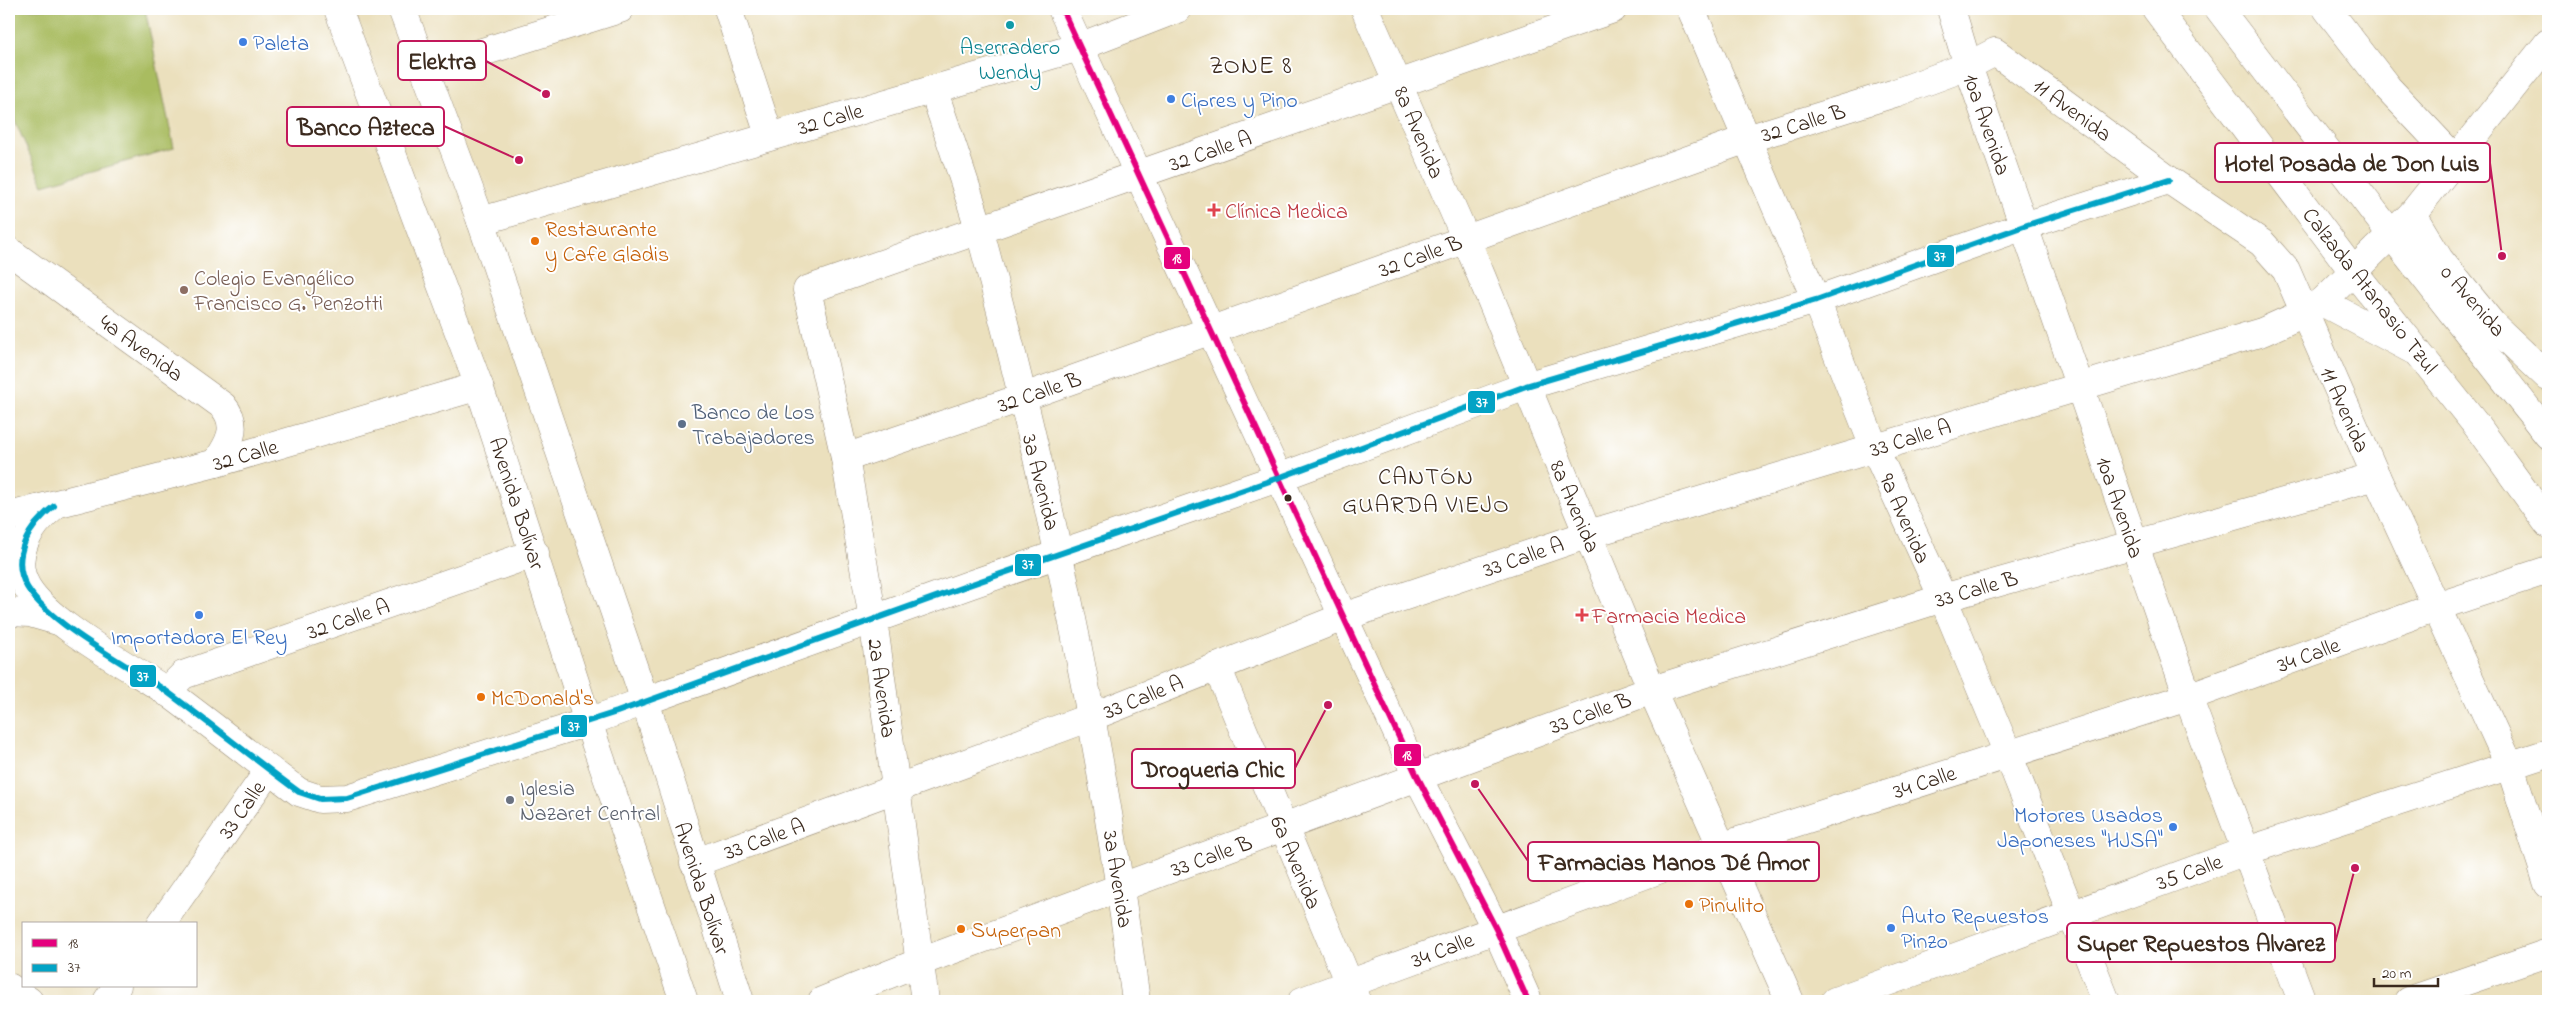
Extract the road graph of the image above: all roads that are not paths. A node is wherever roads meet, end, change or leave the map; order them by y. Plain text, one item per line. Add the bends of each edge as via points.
1 (338, 9) edge
2 (402, 9) edge
3 (620, 9) edge
4 (728, 9) edge
5 (1062, 9) edge
6 (1177, 9) edge
7 (1365, 9) edge
8 (1613, 9) edge
9 (1691, 9) edge
10 (1951, 9) edge
11 (2156, 9) edge
12 (2219, 9) edge
13 (2327, 9) edge
14 (2548, 43) edge
15 (1079, 47) junction
16 (1995, 52) joint
17 (1968, 66) junction
18 (425, 70) junction
19 (1400, 84) junction
20 (933, 89) junction
21 (770, 136) junction
22 (1747, 139) junction
23 (2456, 160) junction
24 (1139, 175) junction
25 (2169, 180) junction
26 (2412, 214) junction
27 (481, 221) junction
28 (2024, 226) junction
29 (979, 230) junction
30 (2391, 234) junction
31 (1466, 239) junction
32 (9, 251) edge
33 (2353, 271) junction
34 (807, 290) joint
35 (1816, 300) junction
36 (2313, 308) junction
37 (1211, 330) junction
38 (2422, 355) junction
39 (2548, 377) edge
40 (2079, 385) junction
41 (479, 386) junction
42 (1526, 386) junction
43 (1021, 398) junction
44 (2548, 435) edge
45 (1874, 447) junction
46 (845, 458) junction
47 (216, 462) junction
48 (2376, 476) junction
49 (1278, 478) junction
50 (54, 506) junction
51 (9, 516) edge
52 (2548, 524) edge
53 (1589, 534) junction
54 (2134, 542) junction
55 (535, 553) junction
56 (1060, 554) junction
57 (2548, 570) edge
58 (1942, 598) junction
59 (2436, 607) junction
60 (9, 612) edge
61 (1343, 617) junction
62 (873, 619) junction
63 (64, 624) junction
64 (1217, 667) junction
65 (1652, 690) junction
66 (166, 692) junction
67 (2188, 697) junction
68 (645, 701) junction
69 (1091, 717) junction
70 (588, 722) junction
71 (2548, 753) edge
72 (2008, 754) junction
73 (2510, 766) junction
74 (269, 770) junction
75 (1416, 776) junction
76 (897, 790) junction
77 (1283, 829) junction
78 (1723, 846) junction
79 (2246, 851) junction
80 (694, 863) junction
81 (2548, 884) edge
82 (1121, 889) junction
83 (2071, 914) junction
84 (162, 922) edge
85 (1496, 929) junction
86 (2548, 953) edge
87 (920, 962) junction
88 (9, 987) edge
89 (116, 988) edge
90 (1353, 993) edge
91 (29, 1001) edge
92 (107, 1001) edge
93 (684, 1001) edge
94 (740, 1001) edge
95 (822, 1001) edge
96 (925, 1001) edge
97 (1136, 1001) edge
98 (1302, 1001) edge
99 (1528, 1001) edge
100 (1790, 1001) edge
101 (1834, 1001) edge
102 (2106, 1001) edge
103 (2302, 1001) edge
104 (2408, 1001) edge

1 - 41 street, Avenida Bolívar
2 - 18 street, Avenida Bolívar
3 - 18 street
4 - 21 street
5 - 15 street
6 - 15 street, 32 Calle
7 - 19 street, 8a Avenida
8 - 19 street, 32 Calle A
9 - 22 street, 9a Avenida
10 - 17 street, 10a Avenida
11 - 33 street, Calzada Atanasio Tzul
12 - 30 street
13 - 23 street via 2388,88
14 - 23 street, 33 Calle A
15 - 20 street, 32 Calle
15 - 24 street
16 - 17 street, 32 Calle B
16 - 25 street, 11 Avenida
17 - 22 street, 32 Calle B via 1895,93
17 - 28 street, 10a Avenida
18 - 27 street, Avenida Bolívar
19 - 24 street, 32 Calle A
19 - 31 street, 8a Avenida
20 - 21 street, 32 Calle
20 - 29 street, 3a Avenida
21 - 27 street, 32 Calle
22 - 31 street, 32 Calle B
22 - 35 street, 9a Avenida
23 - 26 street, 33 Calle A
24 - 29 street, 32 Calle A
24 - 37 street
25 - 28 street, 33 Calle
25 - 36 street, 11 Avenida via 2262,243
26 - 30 street, 33 Calle A
26 - 39 street, 0 Avenida via 2438,259 2493,325
27 - 68 street, Avenida Bolívar
28 - 35 street, 33 Calle
28 - 40 street, 10a Avenida
29 - 34 street, 32 Calle A
29 - 43 street, 3a Avenida
30 - 33 street, 33 Calle A
30 - 44 street
31 - 37 street, 32 Calle B
31 - 42 street, 8a Avenida
32 - 47 street, 4a Avenida via 223,406 230,416 232,435
33 - 36 street, 33 Calle A
33 - 38 street, Calzada Atanasio Tzul
34 - 46 street, 2a Avenida
35 - 42 street, 33 Calle
35 - 45 street, 9a Avenida
36 - 38 street
36 - 40 street, 33 Calle A via 2262,332
36 - 48 street, 11 Avenida
37 - 43 street, 32 Calle B
37 - 49 street
38 - 52 street, Calzada Atanasio Tzul
40 - 45 street, 33 Calle A
40 - 54 street, 10a Avenida
41 - 47 street, 32 Calle
41 - 55 street, Avenida Bolívar
42 - 49 street, 33 Calle
42 - 53 street, 8a Avenida
43 - 46 street, 32 Calle B
43 - 56 street, 3a Avenida
45 - 53 street, 33 Calle A
45 - 58 street, 9a Avenida
46 - 62 street, 2a Avenida
47 - 50 street, 32 Calle
48 - 54 street, 33 Calle B
48 - 59 street, 11 Avenida
49 - 56 street, 33 Calle
49 - 61 street
50 - 51 street, 32 Calle
50 - 63 street via 29,532 20,562 27,587
53 - 61 street, 33 Calle A
53 - 65 street, 8a Avenida
54 - 58 street, 33 Calle B
54 - 67 street, 10a Avenida
55 - 66 street, 32 Calle A via 182,675
55 - 70 street, Avenida Bolívar
56 - 62 street, 33 Calle
56 - 69 street, 3a Avenida
57 - 59 street, 34 Calle
58 - 65 street, 33 Calle B
58 - 72 street, 9a Avenida
59 - 67 street, 34 Calle
59 - 73 street, 11 Avenida
60 - 63 street via 30,613
61 - 64 street, 33 Calle A
61 - 75 street
62 - 68 street, 33 Calle
62 - 76 street, 2a Avenida
63 - 66 street
64 - 69 street, 33 Calle A
64 - 77 street, 6a Avenida
65 - 75 street, 33 Calle B
65 - 78 street, 8a Avenida
66 - 74 street
67 - 72 street, 34 Calle
67 - 79 street, 10a Avenida
68 - 70 street, 33 Calle
68 - 80 street, Avenida Bolívar
69 - 76 street, 33 Calle A
69 - 82 street, 3a Avenida
70 - 74 street, 33 Calle via 347,798 320,799 299,792
70 - 93 street, Avenida Bolívar
71 - 73 street, 35 Calle
72 - 78 street, 34 Calle
72 - 83 street, 9a Avenida
73 - 79 street, 35 Calle
73 - 81 street, 11 Avenida
74 - 84 street, 33 Calle
75 - 77 street, 33 Calle B
75 - 85 street
76 - 80 street, 33 Calle A
76 - 87 street, 2a Avenida
77 - 82 street, 33 Calle B
77 - 90 street, 6a Avenida
78 - 85 street, 34 Calle
78 - 100 street, 8a Avenida
79 - 83 street, 35 Calle
79 - 103 street, 10a Avenida
80 - 94 street, Avenida Bolívar
82 - 87 street, 33 Calle B
82 - 97 street, 3a Avenida
83 - 101 street, 35 Calle
83 - 102 street, 9a Avenida
85 - 90 street, 34 Calle
85 - 99 street
86 - 104 street
87 - 95 street, 33 Calle B
87 - 96 street, 2a Avenida
88 - 91 street
89 - 92 street
90 - 98 street, 34 Calle

